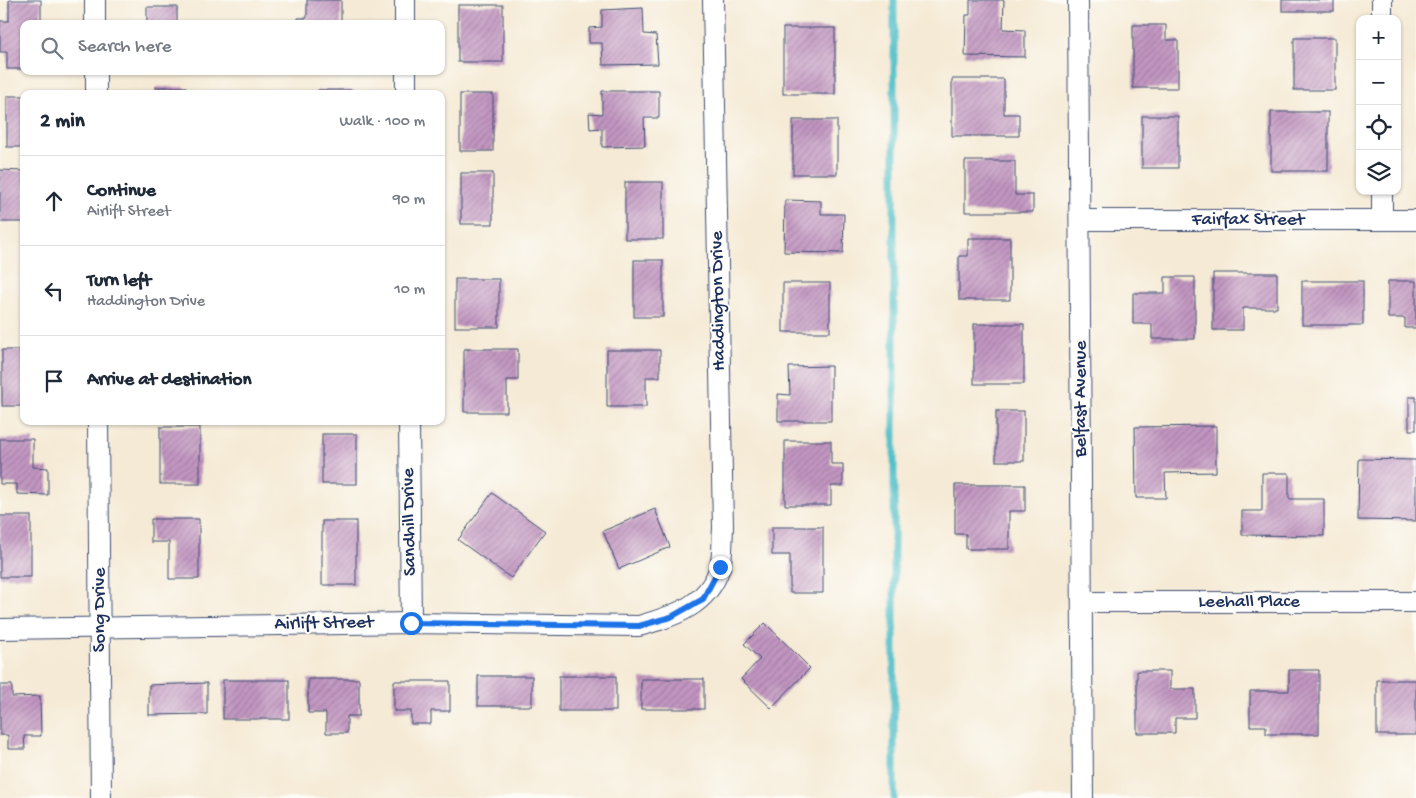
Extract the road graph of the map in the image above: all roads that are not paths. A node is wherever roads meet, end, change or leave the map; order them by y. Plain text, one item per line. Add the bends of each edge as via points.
1 (95, 0) edge
2 (405, 0) edge
3 (713, 0) edge
4 (1078, 0) edge
5 (1382, 0) edge
6 (1382, 15) edge
7 (95, 20) edge
8 (406, 20) edge
9 (96, 75) edge
10 (406, 75) edge
11 (96, 90) edge
12 (406, 90) edge
13 (1382, 195) edge
14 (1080, 220) junction
15 (1382, 220) junction
16 (1416, 220) edge
17 (98, 425) edge
18 (409, 425) edge
19 (703, 599) joint
20 (1082, 602) junction
21 (1416, 602) edge
22 (411, 623) junction
23 (100, 627) junction
24 (0, 629) edge
25 (101, 798) edge
26 (1082, 798) edge

1 - 7 street
2 - 8 street
3 - 19 street, Haddington Drive via 723,528 720,567
4 - 14 street, Belfast Avenue
5 - 6 street
9 - 11 street
10 - 12 street
13 - 15 street
14 - 15 street, Fairfax Street
14 - 20 street, Belfast Avenue
15 - 16 street, Fairfax Street
17 - 23 street, Song Drive
18 - 22 street, Sandhill Drive
19 - 22 street, Airlift Street via 671,617 639,626
20 - 21 street, Leehall Place
20 - 26 street, Belfast Avenue
22 - 23 street, Airlift Street
23 - 24 street, Airlift Street
23 - 25 street, Song Drive

